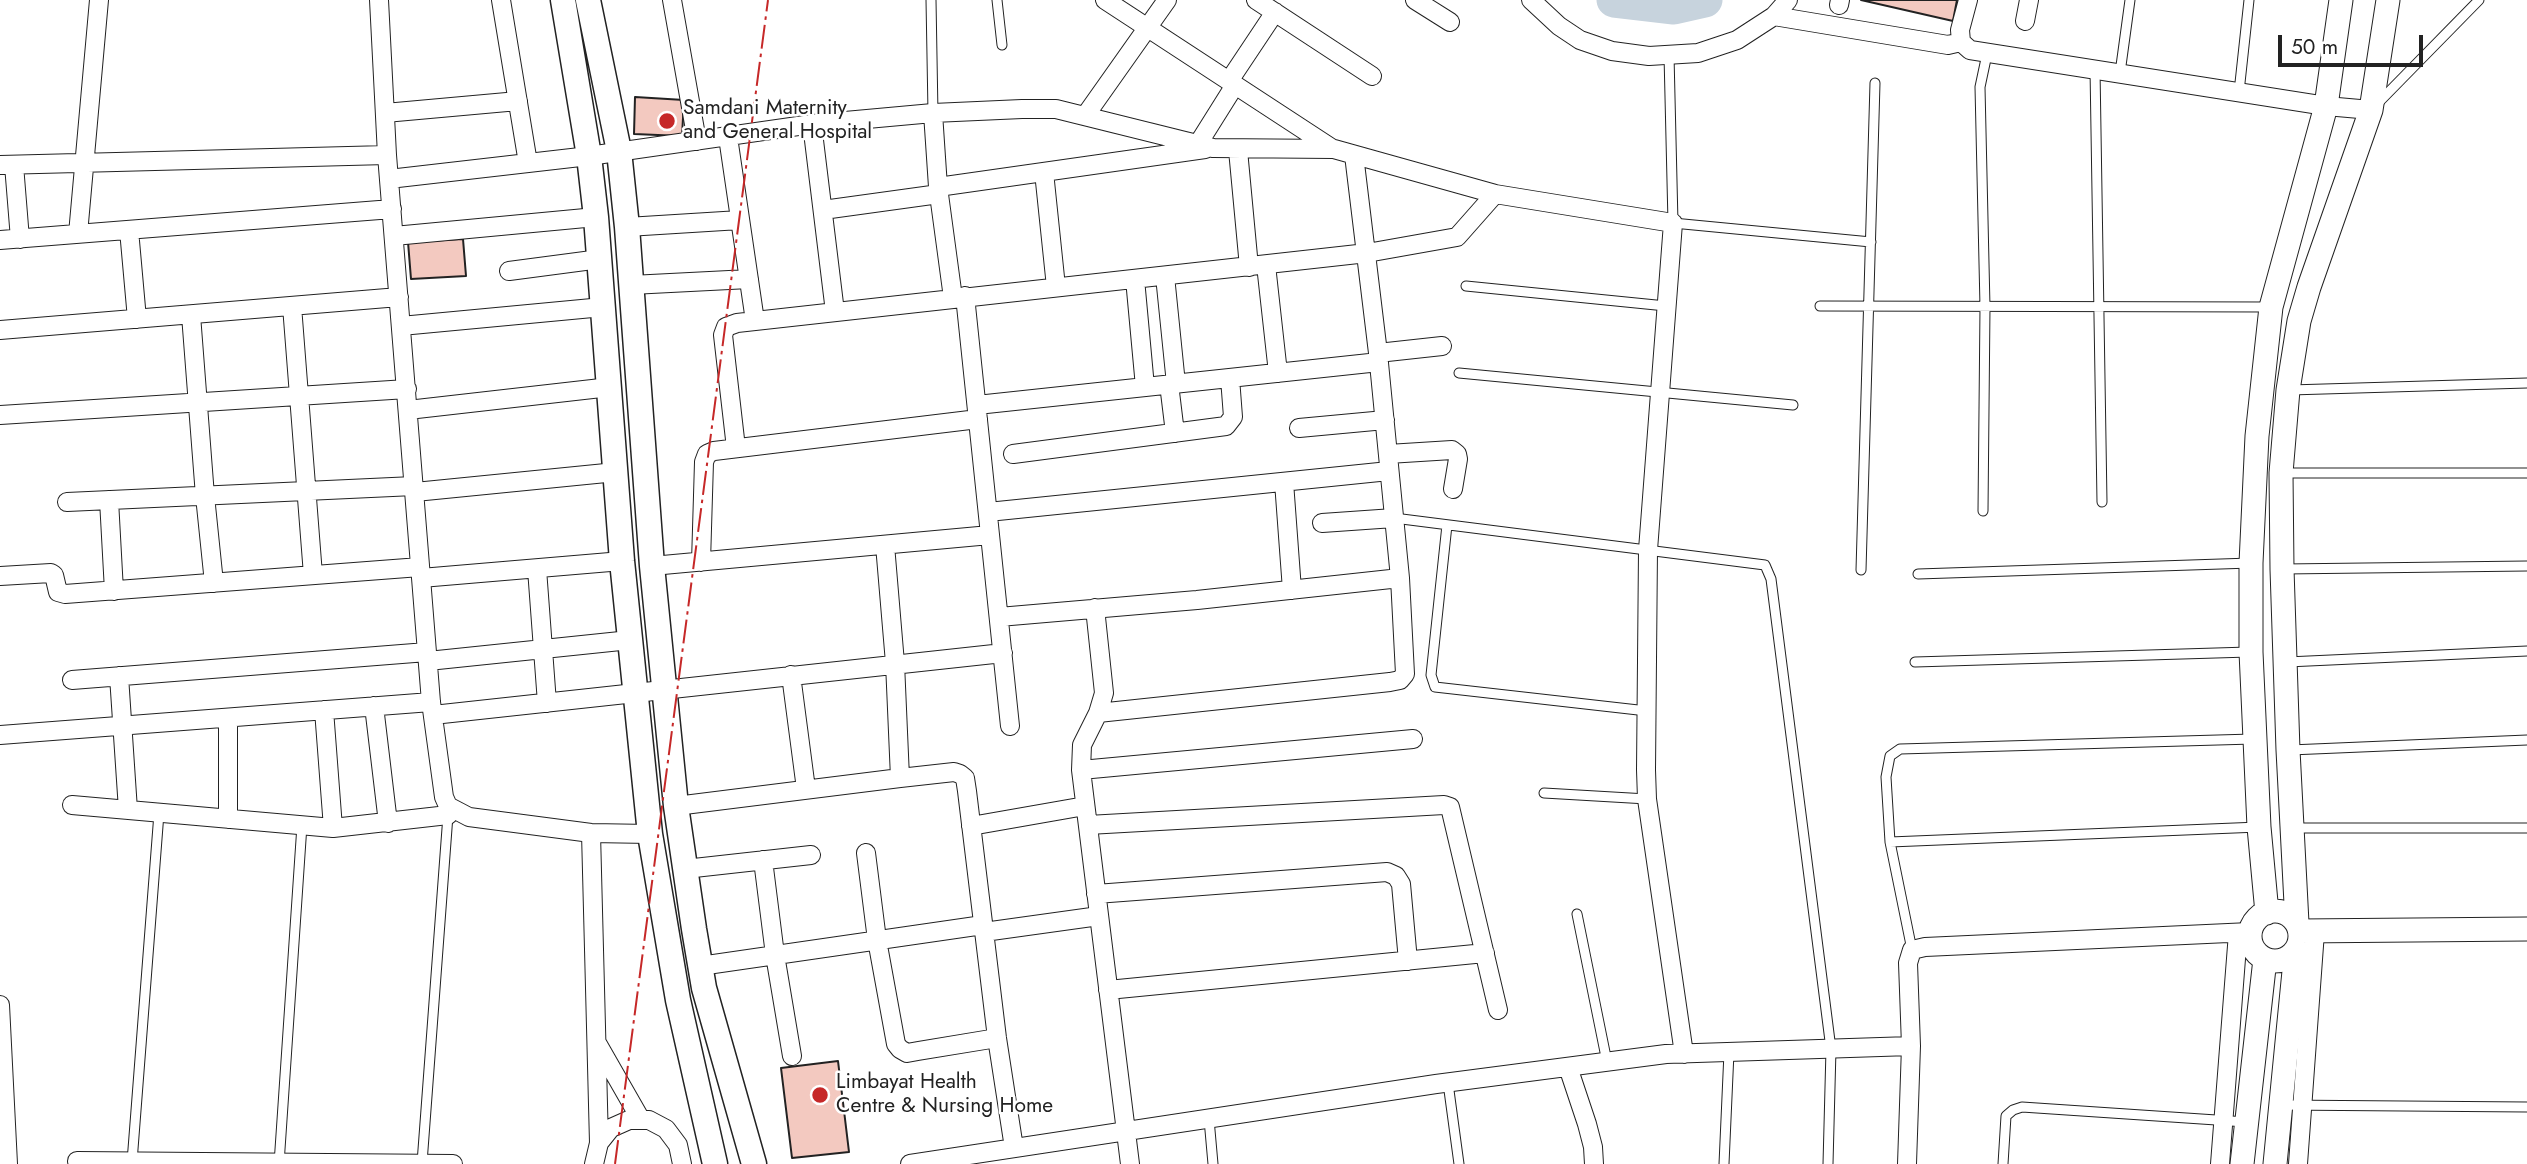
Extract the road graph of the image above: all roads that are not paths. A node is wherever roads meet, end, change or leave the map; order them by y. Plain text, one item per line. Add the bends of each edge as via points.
1 (99, 0) edge
2 (379, 0) edge
3 (500, 0) edge
4 (563, 0) edge
5 (588, 0) edge
6 (672, 0) edge
7 (931, 0) edge
8 (997, 0) edge
9 (1105, 0) edge
10 (1167, 0) edge
11 (1256, 0) edge
12 (1531, 0) edge
13 (1788, 0) edge
14 (1968, 0) edge
15 (2029, 0) edge
16 (2130, 0) edge
17 (2249, 0) edge
18 (2341, 0) edge
19 (2388, 0) edge
20 (2479, 0) edge
21 (1419, 1) edge
22 (1275, 12) junction
23 (1774, 16) junction
24 (2025, 21) dead end
25 (1450, 22) dead end
26 (1148, 27) junction
27 (1961, 42) junction
28 (1002, 45) dead end
29 (1987, 54) junction
30 (1669, 55) junction
31 (2095, 69) junction
32 (2120, 73) junction
33 (1372, 76) dead end
34 (1232, 83) junction
35 (1875, 83) dead end
36 (2239, 92) junction
37 (517, 101) junction
38 (2326, 106) junction
39 (2371, 110) junction
40 (385, 113) junction
41 (933, 113) junction
42 (1085, 116) junction
43 (812, 124) junction
44 (728, 137) junction
45 (697, 141) junction
46 (1205, 146) junction
47 (1334, 149) junction
48 (1238, 150) junction
49 (619, 151) junction
50 (387, 155) junction
51 (1354, 155) junction
52 (589, 156) junction
53 (528, 163) junction
54 (85, 164) junction
55 (7, 165) edge
56 (1044, 172) junction
57 (389, 179) junction
58 (939, 190) junction
59 (1495, 194) junction
60 (392, 209) junction
61 (823, 210) junction
62 (596, 217) junction
63 (740, 220) junction
64 (1673, 223) junction
65 (627, 226) junction
66 (129, 230) junction
67 (78, 234) junction
68 (394, 236) junction
69 (20, 239) junction
70 (0, 240) edge
71 (1871, 242) junction
72 (1367, 253) junction
73 (600, 259) junction
74 (1257, 266) junction
75 (509, 271) dead end
76 (1164, 276) junction
77 (749, 279) junction
78 (1135, 279) junction
79 (631, 285) junction
80 (1466, 286) dead end
81 (1056, 287) junction
82 (959, 297) junction
83 (399, 298) junction
84 (292, 306) junction
85 (1666, 306) junction
86 (1820, 306) dead end
87 (1870, 306) junction
88 (603, 307) junction
89 (1985, 307) junction
90 (2098, 307) junction
91 (2271, 307) junction
92 (835, 312) junction
93 (191, 315) junction
94 (137, 319) junction
95 (755, 321) junction
96 (401, 326) junction
97 (0, 330) edge
98 (1442, 346) dead end
99 (1378, 357) junction
100 (1278, 373) junction
101 (1459, 373) dead end
102 (1230, 378) junction
103 (2527, 383) edge
104 (1173, 384) junction
105 (610, 387) junction
106 (1145, 387) junction
107 (407, 389) junction
108 (2288, 390) junction
109 (1660, 394) junction
110 (299, 396) junction
111 (198, 402) junction
112 (1793, 405) dead end
113 (408, 410) junction
114 (977, 412) junction
115 (0, 415) edge
116 (1385, 420) junction
117 (1299, 428) dead end
118 (1175, 433) junction
119 (736, 448) junction
120 (1013, 454) dead end
121 (1389, 462) junction
122 (615, 472) junction
123 (2281, 473) junction
124 (2527, 473) edge
125 (1284, 482) junction
126 (414, 489) junction
127 (1453, 489) dead end
128 (307, 491) junction
129 (205, 496) junction
130 (109, 500) junction
131 (67, 502) dead end
132 (2102, 502) dead end
133 (1983, 511) dead end
134 (988, 512) junction
135 (1394, 518) junction
136 (1322, 523) dead end
137 (1447, 525) junction
138 (990, 535) junction
139 (885, 545) junction
140 (1648, 550) junction
141 (622, 561) junction
142 (701, 562) junction
143 (2251, 563) junction
144 (652, 566) junction
145 (2527, 566) edge
146 (537, 569) junction
147 (2282, 569) junction
148 (1861, 570) dead end
149 (421, 572) junction
150 (1918, 574) dead end
151 (313, 575) junction
152 (0, 576) edge
153 (1400, 578) junction
154 (214, 583) junction
155 (1292, 590) junction
156 (114, 591) junction
157 (1095, 608) junction
158 (999, 617) junction
159 (629, 640) junction
160 (544, 649) junction
161 (2527, 651) edge
162 (2251, 652) junction
163 (1003, 653) junction
164 (427, 657) junction
165 (1915, 662) dead end
166 (895, 663) junction
167 (2286, 663) junction
168 (791, 675) junction
169 (119, 676) junction
170 (72, 680) dead end
171 (665, 689) junction
172 (636, 694) junction
173 (547, 703) junction
174 (374, 706) junction
175 (432, 709) junction
176 (324, 710) junction
177 (1647, 710) junction
178 (1098, 713) junction
179 (228, 718) junction
180 (122, 726) junction
181 (1010, 726) dead end
182 (0, 735) edge
183 (1413, 739) dead end
184 (2255, 739) junction
185 (2527, 740) edge
186 (2288, 750) junction
187 (1081, 770) junction
188 (900, 778) junction
189 (806, 789) junction
190 (1544, 793) dead end
191 (1647, 799) junction
192 (72, 805) dead end
193 (676, 806) junction
194 (1085, 806) junction
195 (128, 810) junction
196 (448, 811) junction
197 (159, 813) junction
198 (228, 819) junction
199 (387, 823) junction
200 (302, 825) junction
201 (1088, 825) junction
202 (971, 826) junction
203 (2259, 827) junction
204 (333, 828) junction
205 (2293, 828) junction
206 (2527, 828) edge
207 (591, 833) junction
208 (650, 834) junction
209 (1890, 842) junction
210 (866, 853) dead end
211 (811, 855) dead end
212 (763, 860) junction
213 (685, 869) junction
214 (1096, 894) junction
215 (2267, 913) junction
216 (1577, 914) dead end
217 (1099, 916) junction
218 (983, 929) junction
219 (2527, 929) edge
220 (2244, 932) junction
221 (2302, 934) junction
222 (877, 940) junction
223 (1912, 950) junction
224 (1485, 953) junction
225 (775, 955) junction
226 (2265, 959) junction
227 (1408, 961) junction
228 (700, 966) junction
229 (1108, 990) junction
230 (0, 1006) edge
231 (1498, 1010) dead end
232 (997, 1038) junction
233 (596, 1040) junction
234 (1911, 1046) junction
235 (1831, 1049) junction
236 (1729, 1052) junction
237 (1684, 1054) junction
238 (792, 1056) dead end
239 (1607, 1062) junction
240 (1568, 1067) junction
241 (2, 1073) edge
242 (1448, 1083) junction
243 (2280, 1105) junction
244 (2304, 1106) junction
245 (2527, 1107) edge
246 (1209, 1119) junction
247 (641, 1120) junction
248 (2235, 1121) junction
249 (1126, 1131) junction
250 (599, 1143) junction
251 (1021, 1153) edge
252 (5, 1159) edge
253 (960, 1160) edge
254 (77, 1161) dead end
255 (132, 1162) junction
256 (422, 1163) edge
257 (594, 1163) edge
258 (256, 1164) edge
259 (279, 1164) edge
260 (453, 1164) edge
261 (682, 1164) edge
262 (715, 1164) edge
263 (754, 1164) edge
264 (910, 1164) edge
265 (1130, 1164) edge
266 (1213, 1164) edge
267 (1459, 1164) edge
268 (1594, 1164) edge
269 (1724, 1164) edge
270 (1828, 1164) edge
271 (1907, 1164) edge
272 (2003, 1164) edge
273 (2220, 1164) edge
274 (2242, 1164) edge
275 (2275, 1164) edge
276 (2298, 1164) edge

1 - 54 street
2 - 40 street
3 - 37 street
4 - 52 main road
5 - 49 main road
6 - 45 street
7 - 41 lane
8 - 28 lane
9 - 26 street
10 - 26 street
11 - 22 street
12 - 30 street via 1580,40 1612,51
13 - 23 street
14 - 27 street
15 - 24 street
16 - 32 lane
17 - 36 lane
18 - 38 street
19 - 39 street
20 - 39 lane
21 - 25 street
22 - 33 street
22 - 34 street
23 - 27 street via 1948,45
23 - 30 street via 1737,40 1698,53
26 - 34 street
26 - 42 street
27 - 29 street
29 - 31 street
29 - 89 lane via 1980,88
30 - 64 lane
31 - 32 street
31 - 90 lane
32 - 36 street
34 - 46 street
34 - 47 street
35 - 71 lane
36 - 38 street
37 - 40 street
37 - 53 street
38 - 39 street
38 - 91 street
39 - 108 street via 2299,321
40 - 50 street
41 - 42 street via 1022,108
41 - 43 street
41 - 58 street
42 - 46 street
43 - 44 street
43 - 61 street
44 - 45 street
44 - 63 street
45 - 49 street
46 - 48 street
46 - 56 street
47 - 48 street
47 - 51 street
48 - 74 street
49 - 52 street
49 - 65 main road
50 - 54 street
50 - 57 street
51 - 59 street
51 - 72 street
52 - 53 street
52 - 62 main road
53 - 57 street
54 - 55 street
54 - 67 street
55 - 69 street
56 - 58 street
56 - 81 street
57 - 60 street
58 - 61 street
58 - 82 street
59 - 64 street
59 - 72 street via 1457,237
60 - 66 street
60 - 68 street
61 - 92 street
62 - 68 street
62 - 73 main road
63 - 65 street
63 - 77 street
64 - 71 lane
64 - 85 street
65 - 79 main road
66 - 67 street
66 - 94 street
67 - 69 street
68 - 83 street
69 - 70 street
71 - 87 lane
72 - 74 street
72 - 99 street
73 - 75 street
73 - 88 main road
74 - 76 street
74 - 100 street
76 - 78 street
76 - 104 street
77 - 79 street
77 - 95 street
78 - 81 street
78 - 106 street
79 - 144 main road
80 - 85 lane
81 - 82 street
82 - 92 street
82 - 114 street
83 - 84 street
83 - 96 street
84 - 93 street
84 - 110 street
85 - 109 street
86 - 87 lane
87 - 89 lane
87 - 148 lane
88 - 96 street
88 - 105 main road
89 - 90 lane
89 - 133 lane
90 - 91 lane
90 - 132 lane
91 - 143 street via 2257,436
92 - 95 street
93 - 94 street
93 - 111 street
94 - 97 street
95 - 119 street via 726,327 723,335
96 - 107 street
98 - 99 street
99 - 100 street
99 - 116 street
100 - 102 street
101 - 109 lane
102 - 104 street
102 - 118 street via 1233,417 1226,426
103 - 108 lane
104 - 106 street
104 - 118 street
105 - 113 street
105 - 122 main road
106 - 114 street
107 - 110 street
107 - 113 street
108 - 123 street
109 - 112 lane
109 - 140 street
110 - 111 street
110 - 128 street
111 - 115 street
111 - 129 street
113 - 126 street
114 - 119 street
114 - 134 street
116 - 117 street
116 - 121 street
118 - 120 street
119 - 142 street via 707,454 704,462
121 - 125 street
121 - 127 street via 1452,450 1458,459
121 - 135 street
122 - 126 street
122 - 141 main road
123 - 124 lane
123 - 147 street
125 - 134 street
125 - 155 street
126 - 128 street
126 - 149 street
128 - 129 street
128 - 151 street
129 - 130 street
129 - 154 street
130 - 131 street
130 - 156 street
134 - 138 street
135 - 136 street
135 - 137 lane
135 - 153 street
137 - 140 lane
137 - 177 lane via 1431,675 1434,687
138 - 139 street
138 - 158 street
139 - 142 street
139 - 166 street
140 - 177 street
140 - 235 lane via 1753,562 1765,565 1771,579
141 - 146 street
141 - 159 main road
142 - 144 street
143 - 150 lane
143 - 162 street
144 - 171 main road
145 - 147 lane
146 - 149 street
146 - 160 street
147 - 167 street
149 - 151 street
149 - 164 street
151 - 154 street
152 - 156 street via 51,573 61,593
153 - 155 street
153 - 178 street via 1406,669 1400,680
154 - 156 street
155 - 157 street
157 - 158 street
157 - 178 street via 1104,693
158 - 163 street
159 - 160 street
159 - 172 main road
160 - 164 street
160 - 173 street
161 - 167 lane
162 - 165 lane
162 - 184 street
163 - 166 street
163 - 181 street
164 - 169 street
164 - 175 street
166 - 168 street
166 - 188 street
167 - 186 street
168 - 171 street
168 - 189 street
169 - 170 street
169 - 180 street
171 - 172 street
171 - 193 main road
172 - 173 street
172 - 208 main road
173 - 175 street
174 - 175 street
174 - 176 street
174 - 199 street
175 - 196 street
176 - 179 street
176 - 204 street
177 - 191 street
178 - 187 street via 1082,746
179 - 180 street
179 - 198 street
180 - 182 street
180 - 195 street
183 - 187 street
184 - 203 street
184 - 209 lane via 1900,749 1890,756 1886,778
185 - 186 lane
186 - 205 street
187 - 194 street
188 - 189 street
188 - 202 street via 960,774 965,778
189 - 193 street
190 - 191 lane
191 - 237 street
192 - 195 street
193 - 213 main road
194 - 201 street
194 - 202 street
195 - 197 street
196 - 199 street
196 - 207 street
196 - 256 lane
197 - 198 street
197 - 255 lane
198 - 200 street
199 - 204 street
200 - 204 street
200 - 259 lane
201 - 214 street
201 - 224 street via 1444,805 1452,813
202 - 218 street
203 - 209 lane
203 - 215 street
205 - 206 lane
205 - 221 street
207 - 208 street
207 - 233 street
208 - 262 main road via 678,1000
209 - 223 lane
210 - 222 street
211 - 212 street
212 - 213 street
212 - 225 street
213 - 228 main road
214 - 217 street
214 - 227 street via 1387,872 1401,884
215 - 220 street
215 - 221 street via 2286,913
216 - 239 lane
217 - 218 street
217 - 229 street
218 - 222 street
218 - 232 street
219 - 221 street
220 - 223 street
220 - 226 street
220 - 248 street
221 - 226 street via 2282,961
221 - 243 street
221 - 244 street
222 - 225 street
222 - 232 street via 900,1049 907,1053
223 - 234 street via 1908,962
224 - 227 street
224 - 231 street
225 - 228 street
225 - 238 street
226 - 248 street
227 - 229 street
228 - 263 main road
229 - 249 street
230 - 241 street
232 - 251 street
233 - 247 street
233 - 250 street
234 - 235 street
234 - 271 street
235 - 236 street
235 - 270 lane
236 - 237 street
236 - 269 lane
237 - 239 street
239 - 240 street
240 - 242 street
240 - 268 street via 1587,1124
241 - 252 street
242 - 246 street
242 - 267 lane
243 - 244 lane
243 - 275 street
244 - 245 lane
244 - 276 street
246 - 249 street
246 - 266 lane
247 - 250 street via 611,1128
247 - 261 street via 666,1129 678,1145
248 - 272 lane via 2022,1107 2006,1116
248 - 273 street
248 - 274 street
249 - 251 street
249 - 265 street
250 - 257 street
251 - 253 street
253 - 264 street
254 - 255 street
255 - 258 street
256 - 259 street
256 - 260 street
258 - 259 street

